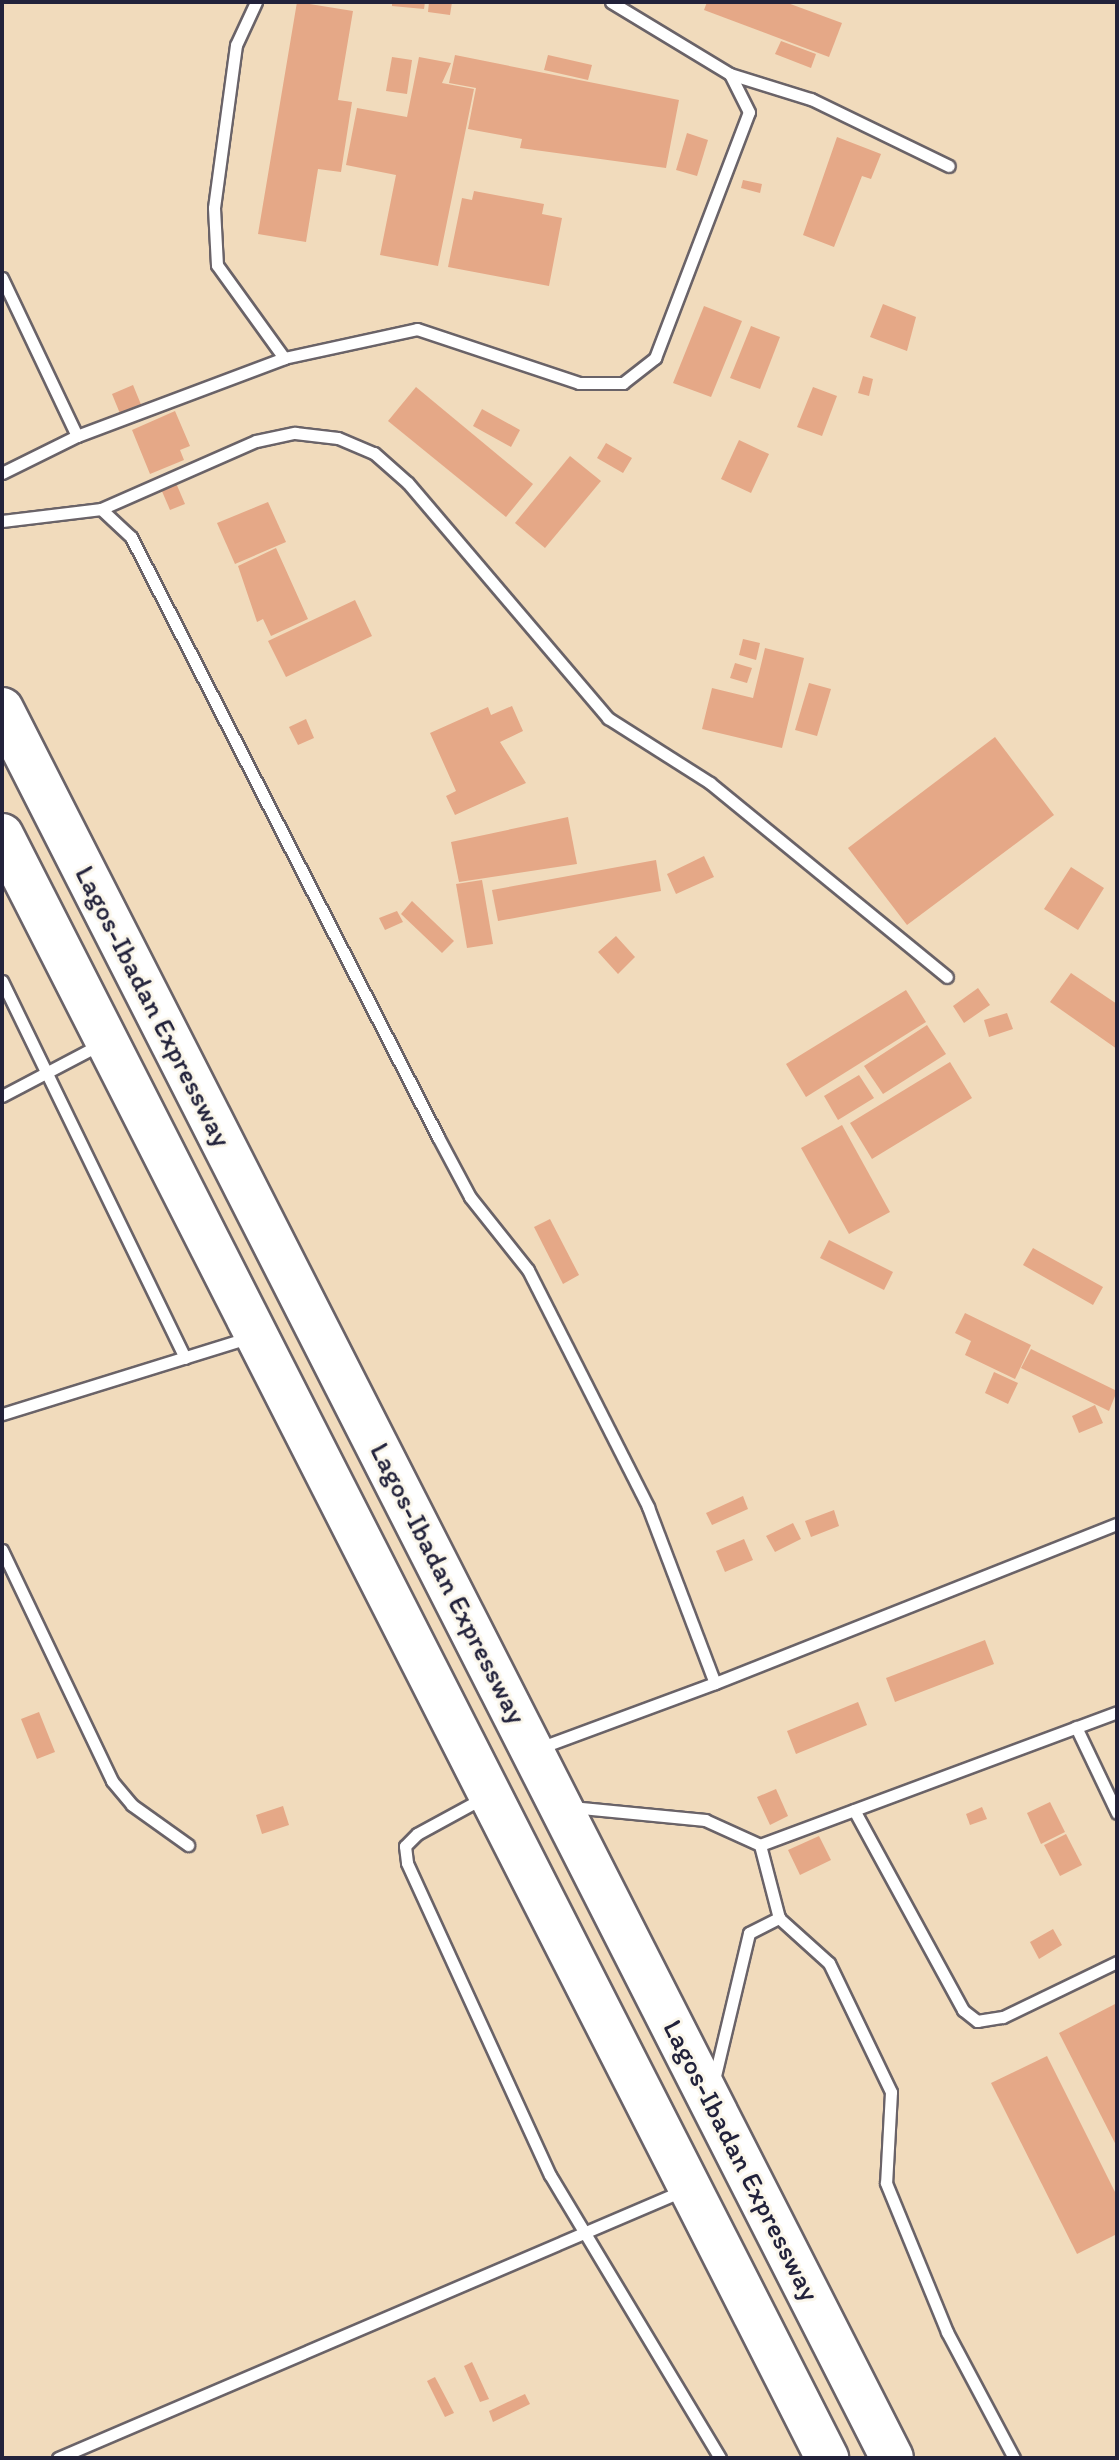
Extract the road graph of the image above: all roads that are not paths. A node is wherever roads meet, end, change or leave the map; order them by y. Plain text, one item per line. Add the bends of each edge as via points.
1 (256, 2) edge
2 (611, 2) edge
3 (730, 74) junction
4 (949, 166) dead end
5 (2, 278) edge
6 (284, 358) junction
7 (77, 436) junction
8 (2, 473) edge
9 (101, 509) junction
10 (2, 521) edge
11 (2, 709) edge
12 (2, 835) edge
13 (947, 977) dead end
14 (2, 981) edge
15 (107, 1041) junction
16 (46, 1072) junction
17 (2, 1096) edge
18 (256, 1335) junction
19 (185, 1358) junction
20 (2, 1414) edge
21 (1117, 1524) edge
22 (2, 1550) edge
23 (715, 1683) junction
24 (1117, 1712) edge
25 (1076, 1727) junction
26 (534, 1750) junction
27 (490, 1794) junction
28 (563, 1806) junction
29 (854, 1810) junction
30 (1117, 1813) edge
31 (188, 1845) dead end
32 (760, 1845) junction
33 (779, 1918) junction
34 (1117, 1962) edge
35 (710, 2096) junction
36 (690, 2188) junction
37 (581, 2233) junction
38 (58, 2458) edge
39 (720, 2458) edge
40 (827, 2458) edge
41 (892, 2458) edge
42 (1014, 2458) edge

1 - 6 lane via 236,45 214,208 217,265
2 - 3 lane
3 - 4 lane via 811,99
3 - 6 lane via 749,112 655,358 623,383 579,383 417,329
5 - 7 lane
6 - 7 lane
7 - 8 lane
9 - 10 lane
9 - 13 lane via 256,441 295,433 338,438 374,453 408,483 608,718 710,783
9 - 23 lane via 131,537 470,1197 528,1270 558,1325 648,1507
11 - 26 highway, Lagos-Ibadan Expressway
12 - 15 highway, Lagos-Ibadan Expressway
14 - 16 lane
15 - 16 lane
15 - 18 highway, Lagos-Ibadan Expressway
16 - 17 lane
16 - 19 lane
18 - 19 lane
18 - 27 highway, Lagos-Ibadan Expressway
19 - 20 lane
21 - 23 lane
22 - 31 lane via 112,1781 132,1805
23 - 26 lane
24 - 25 lane
25 - 29 lane
25 - 30 lane
26 - 28 highway, Lagos-Ibadan Expressway
27 - 36 highway, Lagos-Ibadan Expressway
27 - 37 lane via 417,1834 405,1846 407,1863
28 - 32 lane via 705,1820
28 - 35 highway, Lagos-Ibadan Expressway
29 - 32 lane
29 - 34 lane via 963,2010 977,2021 1003,2017
32 - 33 lane
33 - 35 lane via 749,1933
33 - 42 lane via 829,1963 891,2092 886,2183 947,2332
35 - 41 highway, Lagos-Ibadan Expressway
36 - 37 lane
36 - 40 highway, Lagos-Ibadan Expressway
37 - 38 lane
37 - 39 lane

